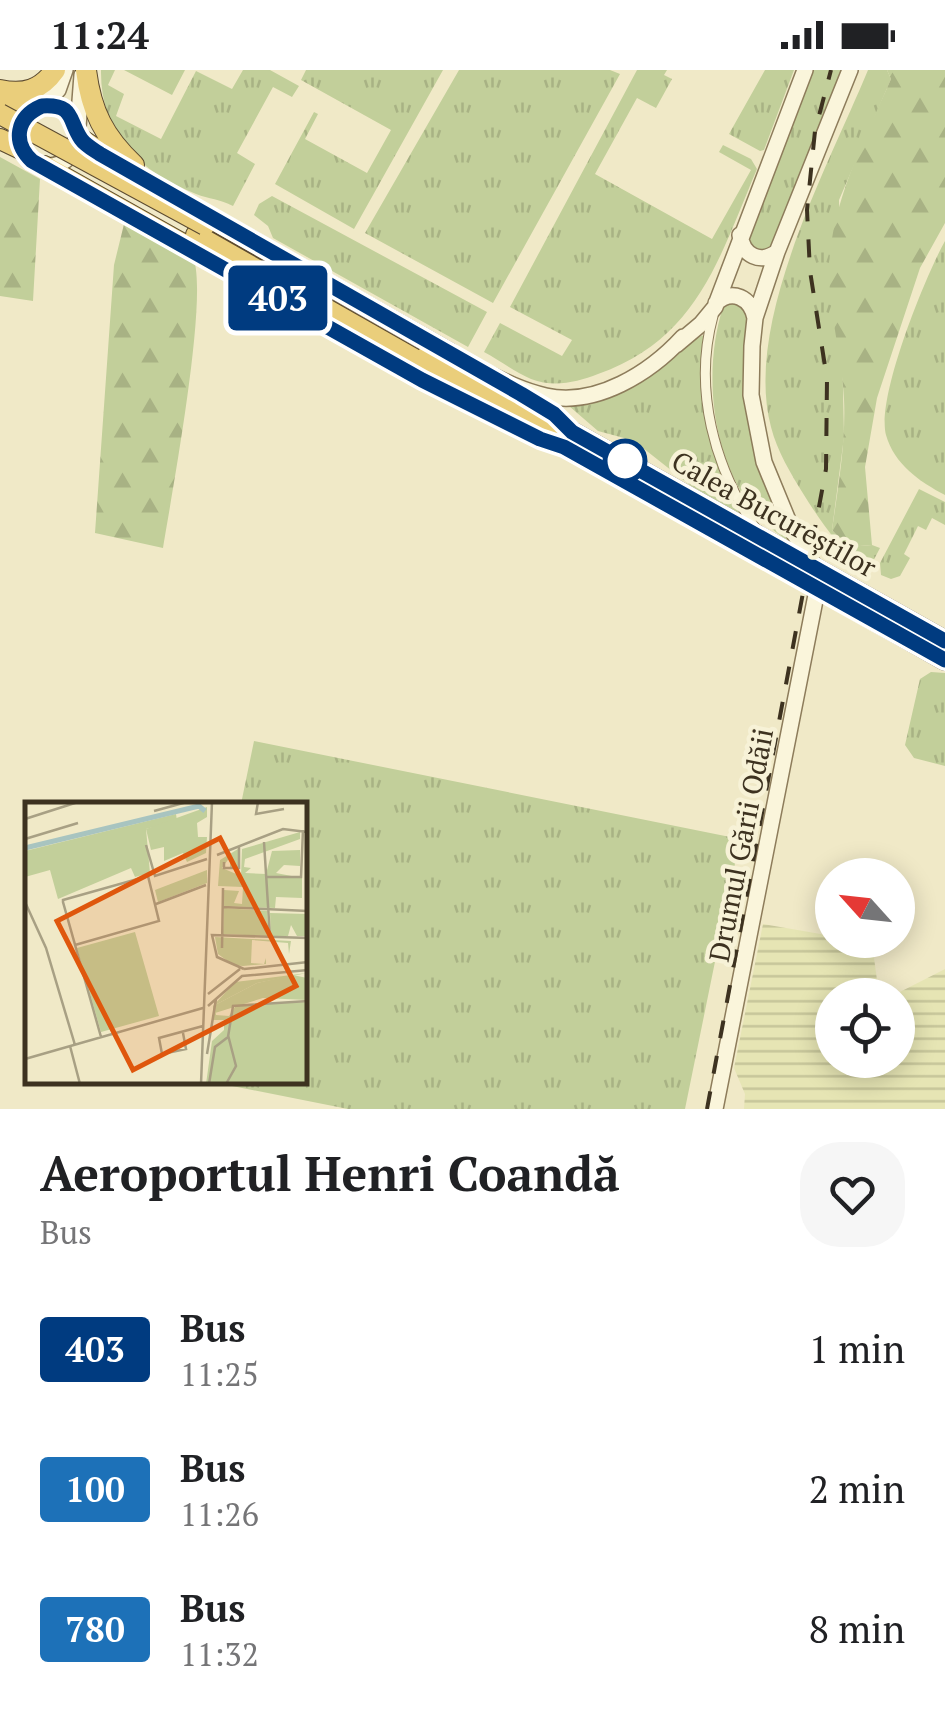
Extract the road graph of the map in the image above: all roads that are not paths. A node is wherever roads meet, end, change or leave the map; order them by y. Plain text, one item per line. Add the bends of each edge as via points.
1 (55, 70) edge
2 (64, 70) edge
3 (84, 70) edge
4 (805, 70) edge
5 (850, 70) edge
6 (0, 90) edge
7 (0, 99) edge
8 (39, 108) junction
9 (0, 114) edge
10 (0, 128) edge
11 (78, 134) junction
12 (0, 139) edge
13 (21, 149) junction
14 (44, 166) junction
15 (162, 190) junction
16 (198, 210) junction
17 (740, 235) junction
18 (180, 243) junction
19 (777, 252) junction
20 (721, 286) junction
21 (716, 305) junction
22 (756, 318) junction
23 (676, 344) junction
24 (406, 346) junction
25 (467, 363) junction
26 (568, 439) junction
27 (763, 539) junction
28 (818, 580) junction
29 (945, 641) edge
30 (945, 660) edge
31 (715, 1109) edge

1 - 6 highway via 36,88
2 - 8 street via 58,90
3 - 11 street
3 - 15 highway via 101,126
4 - 17 street
5 - 19 street
7 - 8 highway
8 - 11 street via 63,109
8 - 13 street via 20,125
9 - 24 highway, Calea Bucureștilor, bridge
10 - 24 highway, Calea Bucureștilor
11 - 14 street via 69,157
11 - 15 highway
12 - 13 highway
13 - 14 street
14 - 18 highway
15 - 16 highway
16 - 18 highway via 178,217
16 - 25 highway
17 - 19 street via 754,257
17 - 20 street
18 - 26 highway via 422,380 540,439
19 - 22 street
20 - 21 street
20 - 23 street
21 - 22 street via 739,296
21 - 23 street
21 - 27 street via 705,371 712,433 731,487
22 - 28 street via 756,433 775,494
23 - 25 street via 623,383 568,398 518,387
24 - 26 highway, Calea Bucureștilor
25 - 26 highway via 554,414
26 - 27 highway, Calea Bucureștilor
26 - 28 highway, Calea Bucureștilor
27 - 28 highway, Calea Bucureștilor
28 - 29 highway, Calea Bucureștilor
28 - 30 highway, Calea Bucureștilor
28 - 31 street, Drumul Gării Odăii

